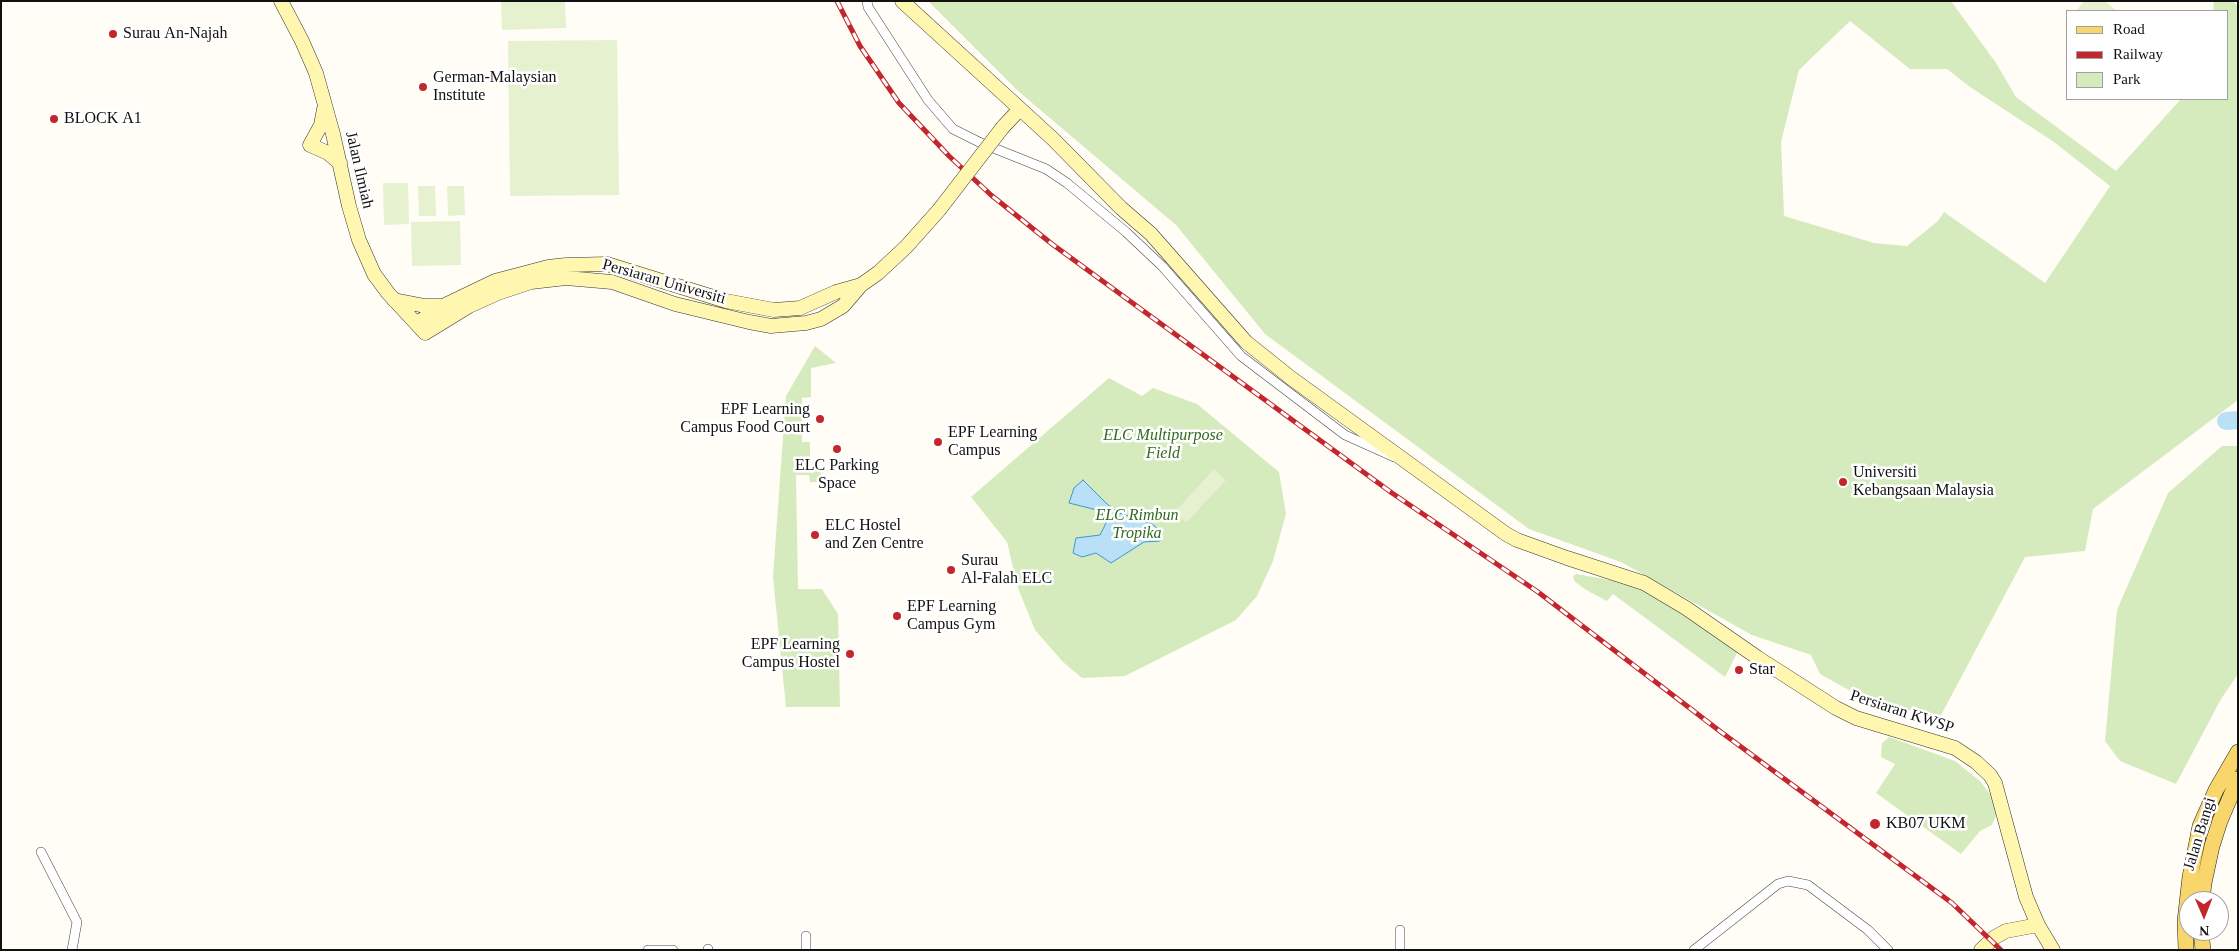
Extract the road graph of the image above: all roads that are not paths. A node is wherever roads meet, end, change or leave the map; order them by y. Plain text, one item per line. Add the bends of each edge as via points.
1 (281, 1) edge
2 (867, 1) edge
3 (902, 1) edge
4 (325, 104) junction
5 (1020, 109) junction
6 (340, 163) junction
7 (861, 285) junction
8 (394, 300) junction
9 (443, 306) junction
10 (421, 328) junction
11 (1403, 460) junction
12 (2238, 752) edge
13 (2238, 779) edge
14 (41, 852) dead end
15 (2203, 891) edge
16 (2038, 925) junction
17 (1400, 930) dead end
18 (806, 936) dead end
19 (72, 950) edge
20 (648, 950) edge
21 (673, 950) edge
22 (806, 950) edge
23 (1400, 950) edge
24 (1694, 950) edge
25 (1888, 950) edge
26 (1981, 950) edge
27 (2053, 950) edge
28 (2186, 950) edge

1 - 4 street, Jalan Ilmiah via 302,41
2 - 11 street via 928,100 953,129 1046,169 1067,183 1162,266 1241,356 1345,436
3 - 5 street, Persiaran KWSP
4 - 6 street, Jalan Ilmiah
4 - 6 street via 321,125 310,145
5 - 7 street, Persiaran Universiti, bridge via 916,236
5 - 11 street, Persiaran KWSP via 1151,234 1246,342
6 - 8 street, Jalan Ilmiah via 359,240 374,274
7 - 9 street, Persiaran Universiti via 800,308 774,310 726,301 618,267 594,264 548,267 494,281
7 - 10 street, Persiaran Universiti via 843,306 832,313 806,323 771,326 675,304 612,282 566,278 514,286
8 - 9 street
8 - 10 street, Jalan Ilmiah
9 - 10 street, Persiaran Universiti
11 - 16 street, Persiaran KWSP via 1517,540 1644,583 1836,708 1856,718 1947,745 1968,755 1990,775 2000,796 2015,861
12 - 28 main road, Jalan Bangi via 2200,826 2185,921
13 - 15 main road, Jalan Bangi via 2215,838
14 - 19 street via 77,922
16 - 26 street via 2006,931
16 - 27 street, Persiaran KWSP
17 - 23 street
18 - 22 street
20 - 21 street
24 - 25 street via 1778,884 1788,881 1808,885 1868,930

